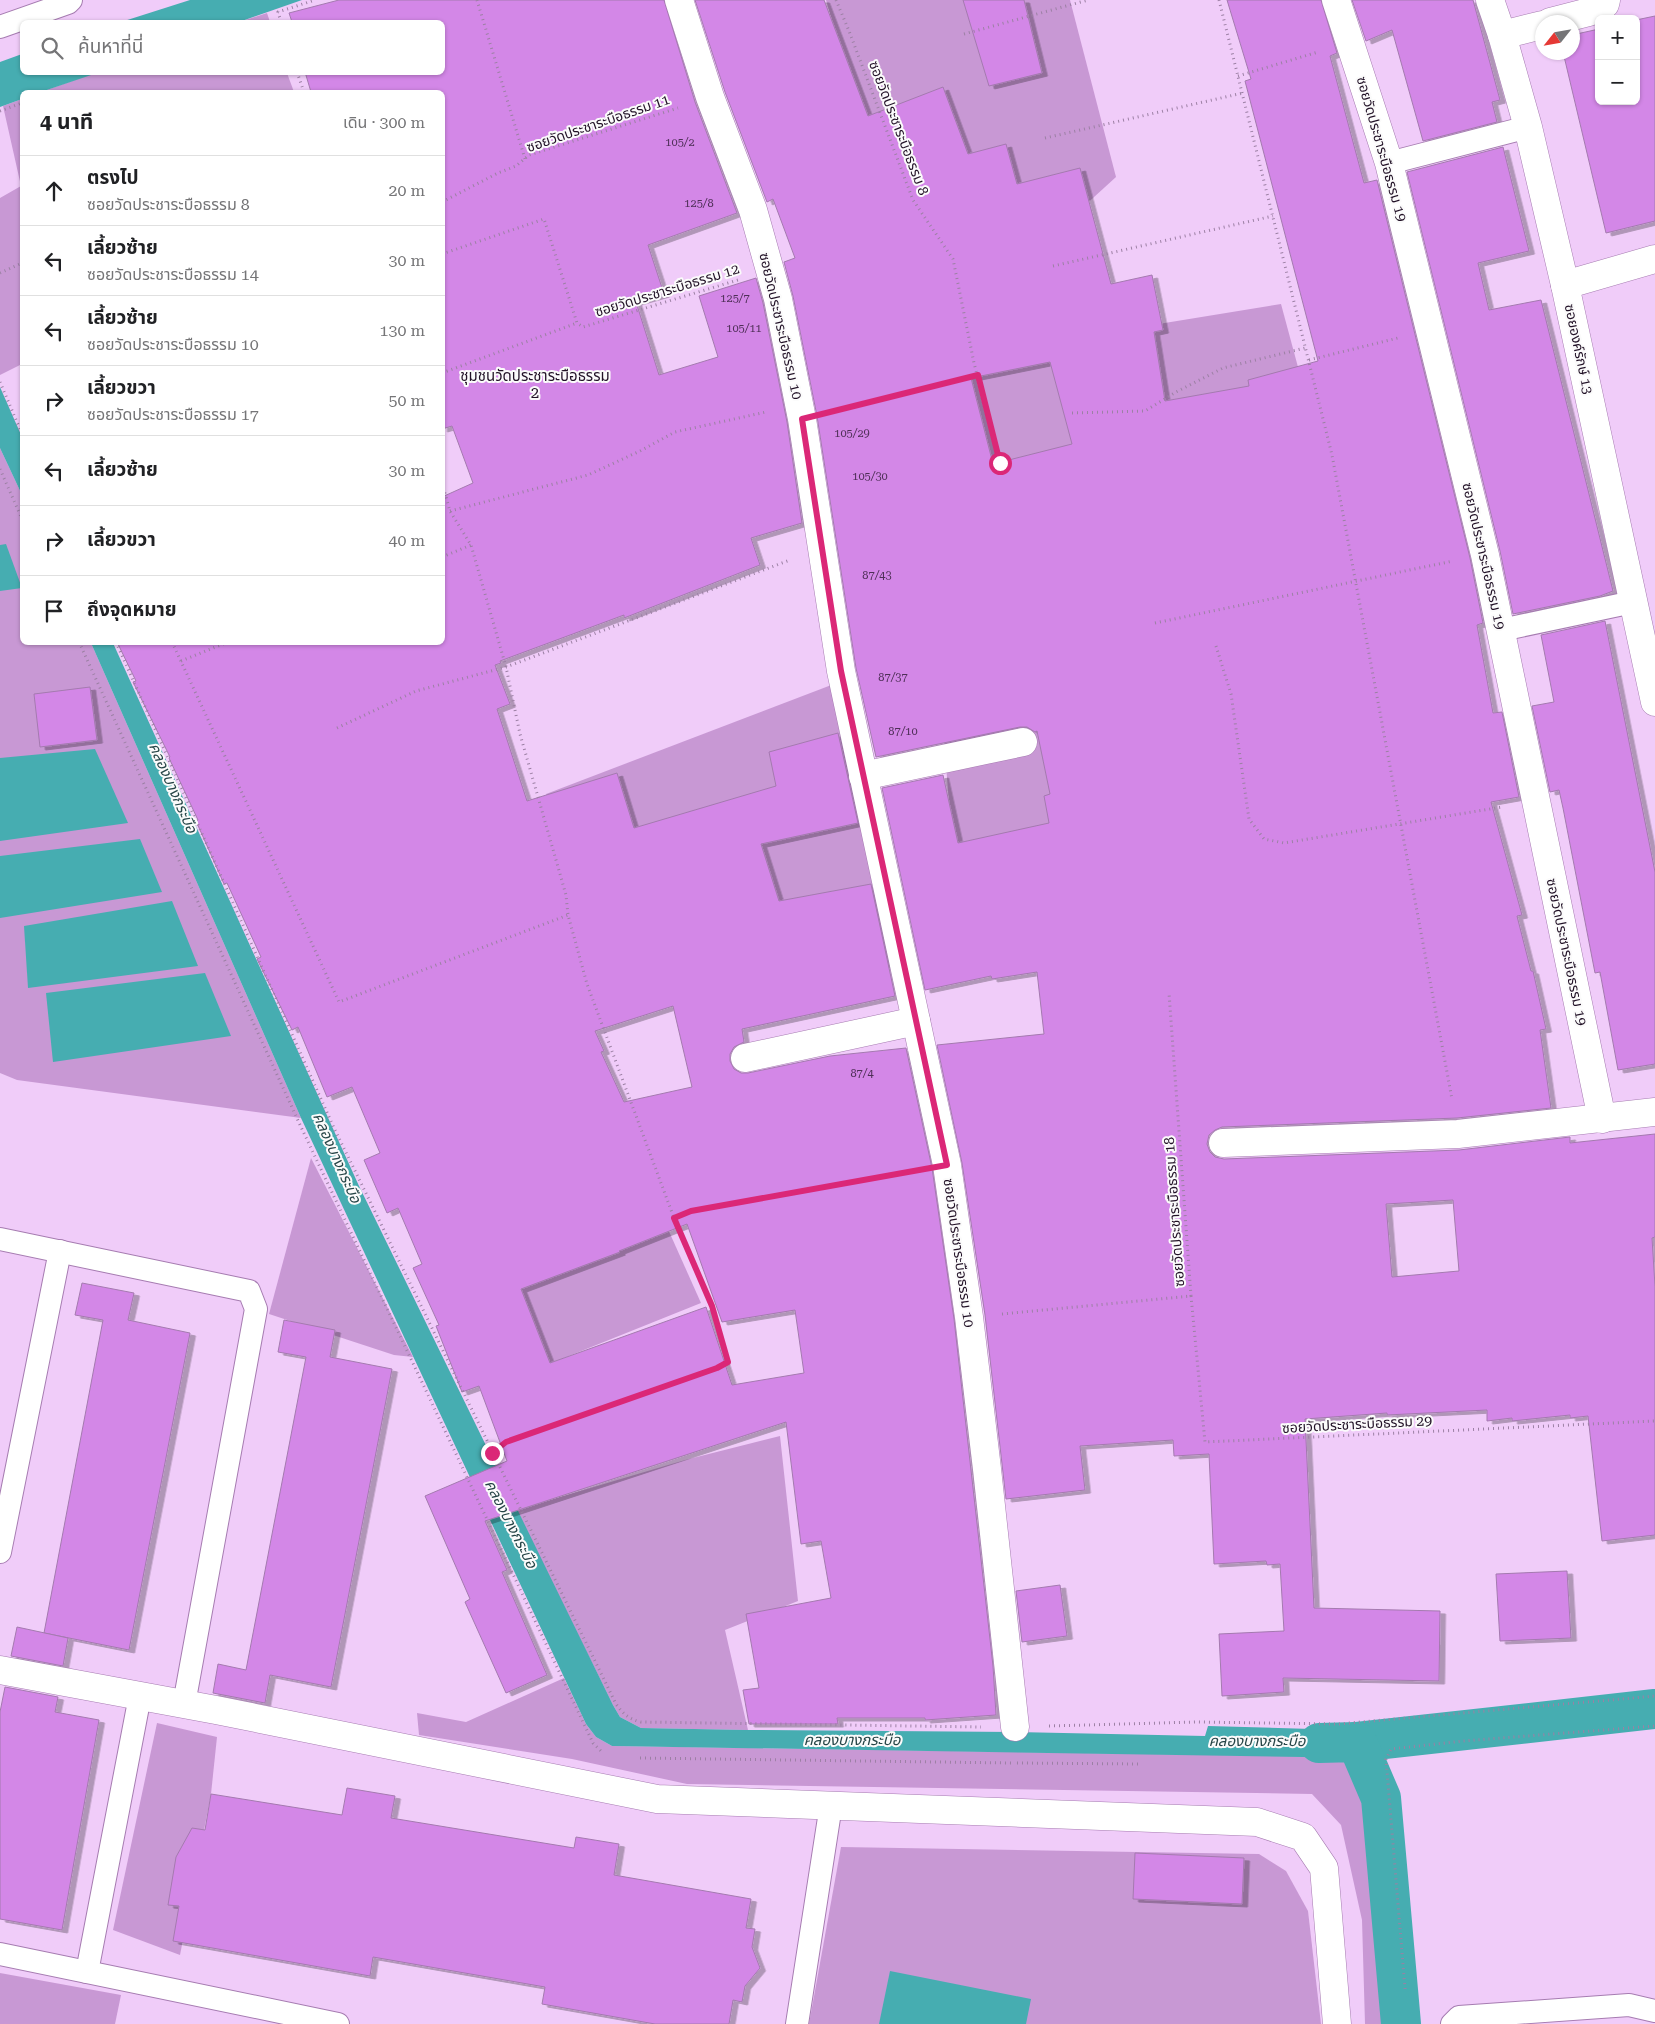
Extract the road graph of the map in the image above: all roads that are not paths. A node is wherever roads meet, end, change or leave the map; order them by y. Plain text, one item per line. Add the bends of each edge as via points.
1 (71, 0) edge
2 (679, 0) edge
3 (1336, 0) edge
4 (1490, 0) edge
5 (1606, 0) edge
6 (1578, 15) edge
7 (20, 20) edge
8 (21, 20) edge
9 (1535, 26) edge
10 (0, 27) edge
11 (1502, 36) junction
12 (1528, 127) junction
13 (1389, 163) junction
14 (1655, 259) edge
15 (1565, 285) junction
16 (1634, 602) junction
17 (1501, 630) junction
18 (1655, 702) edge
19 (1023, 742) dead end
20 (863, 776) junction
21 (916, 1021) junction
22 (746, 1058) dead end
23 (1655, 1112) edge
24 (1602, 1119) junction
25 (1223, 1143) dead end
26 (0, 1238) edge
27 (60, 1251) junction
28 (0, 1552) edge
29 (0, 1670) edge
30 (140, 1696) junction
31 (184, 1704) junction
32 (1015, 1727) road end
33 (831, 1805) junction
34 (0, 1954) edge
35 (87, 1972) junction
36 (1655, 2011) edge
37 (338, 2024) edge
38 (797, 2024) edge
39 (1337, 2024) edge
40 (1452, 2024) edge

1 - 8 lane via 68,4
2 - 20 street, ซอยวัดประชาระบือธรรม 10 via 710,98 753,210 778,299 801,412 841,671
3 - 13 street, ซอยวัดประชาระบือธรรม 19
4 - 11 street, ซอยองค์รักษ์ 13
5 - 6 street via 1605,4
7 - 10 lane
9 - 11 street
11 - 12 street, ซอยองค์รักษ์ 13
12 - 13 lane
12 - 15 street, ซอยองค์รักษ์ 13
13 - 17 street, ซอยวัดประชาระบือธรรม 19
14 - 15 street
15 - 16 street, ซอยองค์รักษ์ 13
16 - 17 lane
16 - 18 street, ซอยองค์รักษ์ 13
17 - 24 street, ซอยวัดประชาระบือธรรม 19
19 - 20 street
20 - 21 street, ซอยวัดประชาระบือธรรม 10
21 - 22 street
21 - 32 street, ซอยวัดประชาระบือธรรม 10 via 947,1165 968,1317
23 - 24 street
24 - 25 street via 1458,1134
26 - 27 lane
27 - 28 lane
27 - 31 lane via 249,1291 256,1309
29 - 30 street
30 - 31 street
30 - 35 lane
31 - 33 street via 657,1799
33 - 38 lane
33 - 39 street via 1257,1822 1303,1837 1324,1868
34 - 35 lane
35 - 37 lane
36 - 40 lane via 1629,2005 1459,2017

